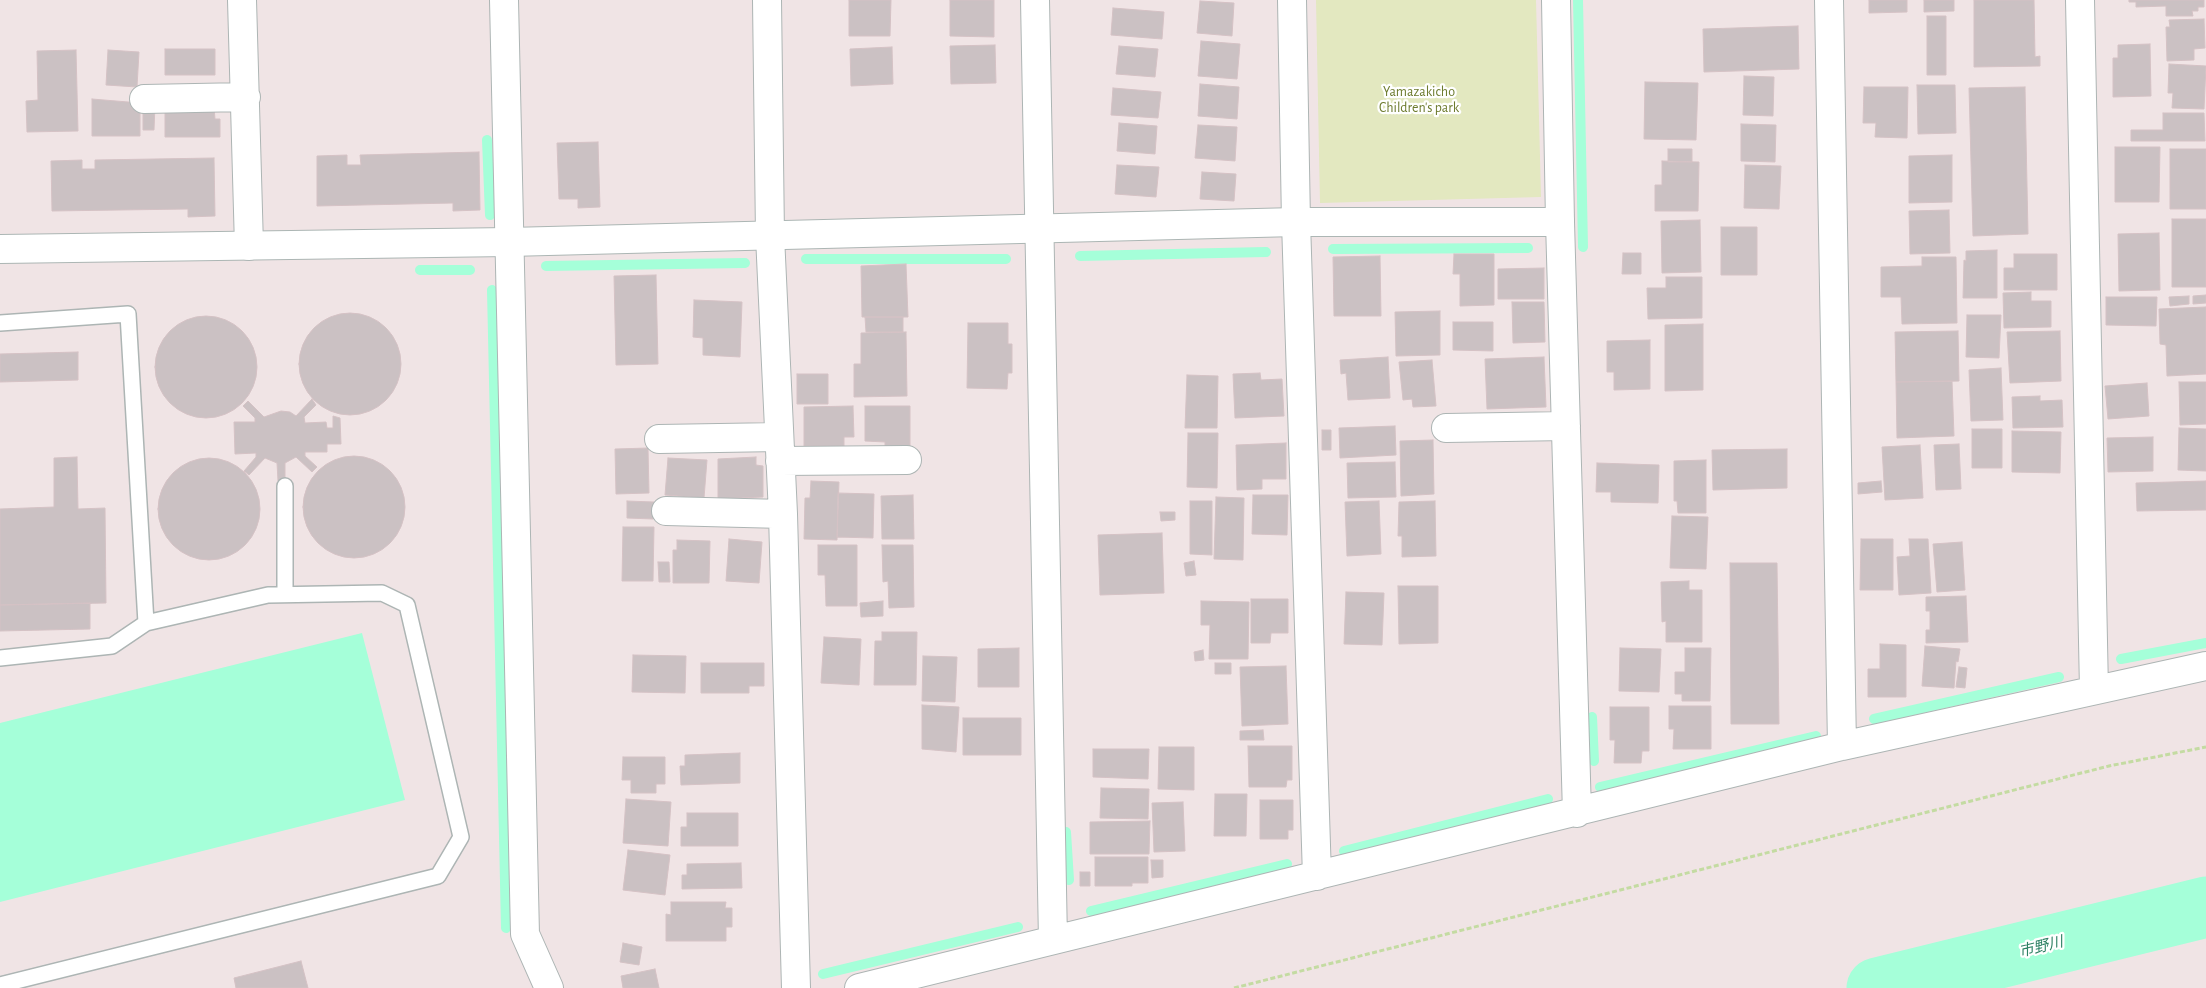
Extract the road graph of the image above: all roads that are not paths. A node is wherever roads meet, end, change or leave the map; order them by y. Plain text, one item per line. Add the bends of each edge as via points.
1 (242, 0) edge
2 (504, 0) edge
3 (767, 0) edge
4 (1035, 0) edge
5 (1292, 0) edge
6 (1556, 0) edge
7 (1829, 0) edge
8 (2080, 0) edge
9 (246, 97) junction
10 (144, 99) dead end
11 (1296, 222) junction
12 (1560, 222) junction
13 (1039, 228) junction
14 (770, 236) junction
15 (508, 242) junction
16 (249, 246) junction
17 (0, 249) edge
18 (0, 323) edge
19 (1566, 426) junction
20 (1446, 428) dead end
21 (659, 439) dead end
22 (780, 449) junction
23 (907, 460) dead end
24 (285, 486) dead end
25 (666, 511) dead end
26 (783, 514) junction
27 (285, 594) junction
28 (146, 623) junction
29 (0, 658) edge
30 (2206, 666) edge
31 (2094, 690) junction
32 (1842, 746) junction
33 (1577, 813) junction
34 (1317, 876) junction
35 (1053, 940) junction
36 (0, 986) edge
37 (549, 988) edge
38 (796, 988) edge
39 (859, 988) edge

1 - 9 street
2 - 15 street
3 - 14 street
4 - 13 street
5 - 11 street
6 - 12 street
7 - 32 street
8 - 31 street
9 - 10 street
9 - 16 street
11 - 12 street
11 - 13 street
11 - 34 street
12 - 19 street
13 - 14 street
13 - 35 street
14 - 15 street
14 - 22 street
15 - 16 street
15 - 37 street via 525,934
16 - 17 street
18 - 28 lane via 128,314
19 - 20 street
19 - 33 street
21 - 22 street
22 - 23 street
22 - 26 street
24 - 27 lane
25 - 26 street
26 - 38 street
27 - 28 lane
27 - 36 lane via 382,593 407,604 461,837 438,876
28 - 29 lane via 112,646
30 - 31 street
31 - 32 street
32 - 33 street
33 - 34 street
34 - 35 street
35 - 39 street

